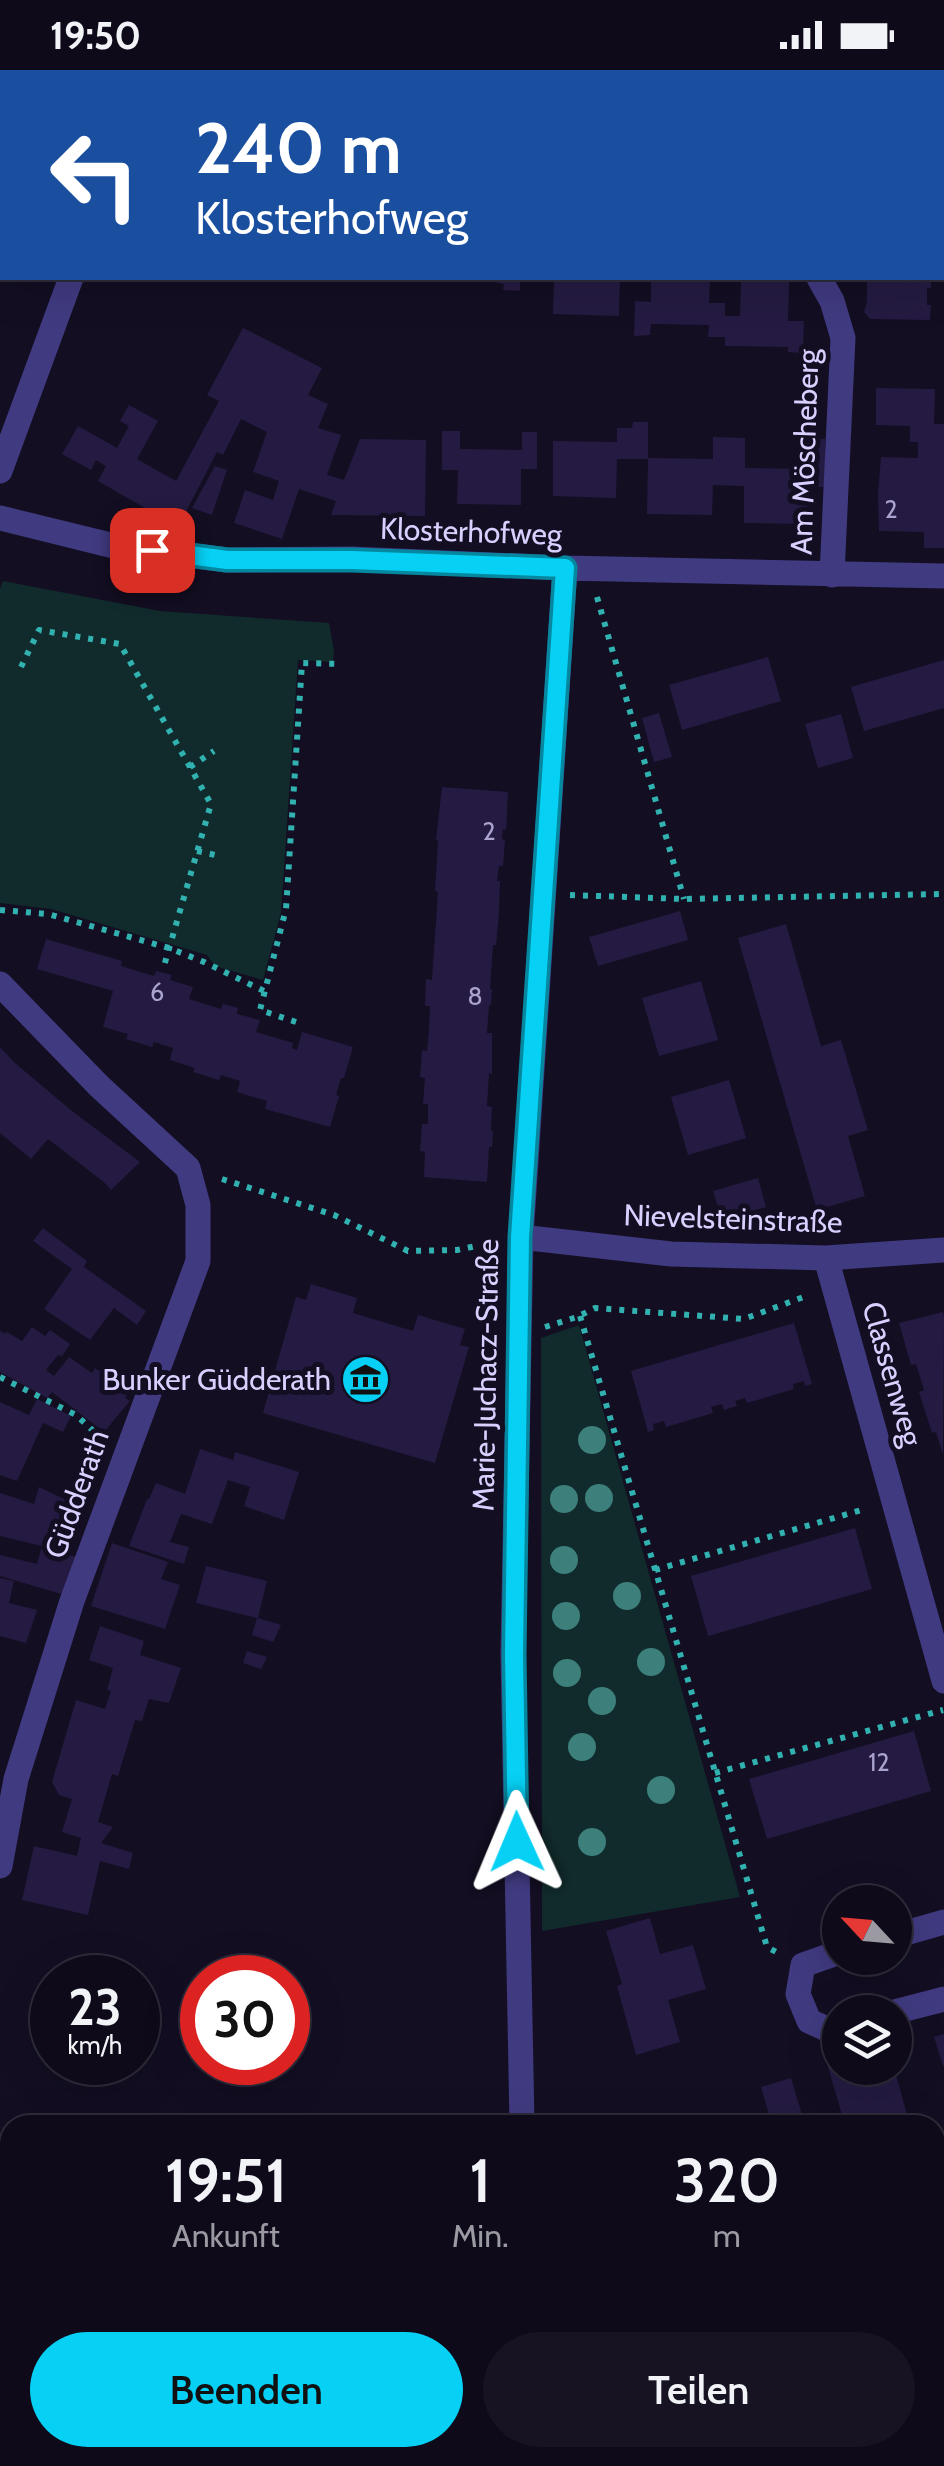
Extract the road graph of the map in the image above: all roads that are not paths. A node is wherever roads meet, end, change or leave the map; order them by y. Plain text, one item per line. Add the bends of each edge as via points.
1 (70, 280) edge
2 (820, 280) edge
3 (0, 471) edge
4 (0, 518) edge
5 (577, 569) junction
6 (832, 574) junction
7 (944, 576) edge
8 (0, 984) edge
9 (520, 1237) junction
10 (944, 1250) edge
11 (826, 1258) junction
12 (944, 1681) edge
13 (0, 1866) edge
14 (944, 1922) edge
15 (912, 1931) edge
16 (822, 1959) edge
17 (944, 1999) edge
18 (912, 2007) edge
19 (822, 2027) edge
20 (522, 2115) edge

1 - 3 street
2 - 6 street, Am Möscheberg via 843,338
4 - 5 street, Klosterhofweg via 114,546 227,560
5 - 6 street, Klosterhofweg
5 - 9 street, Marie-Juchacz-Straße via 543,894
6 - 7 street, Klosterhofweg
8 - 13 street, Güdderath via 188,1168 198,1205 198,1261 72,1601 16,1778
9 - 11 street, Nievelsteinstraße via 671,1254
9 - 20 street, Marie-Juchacz-Straße via 514,1654
10 - 11 street, Nievelsteinstraße
11 - 12 street, Classenweg
14 - 15 street
16 - 19 street via 803,1966 798,1994 808,2021
17 - 18 street

